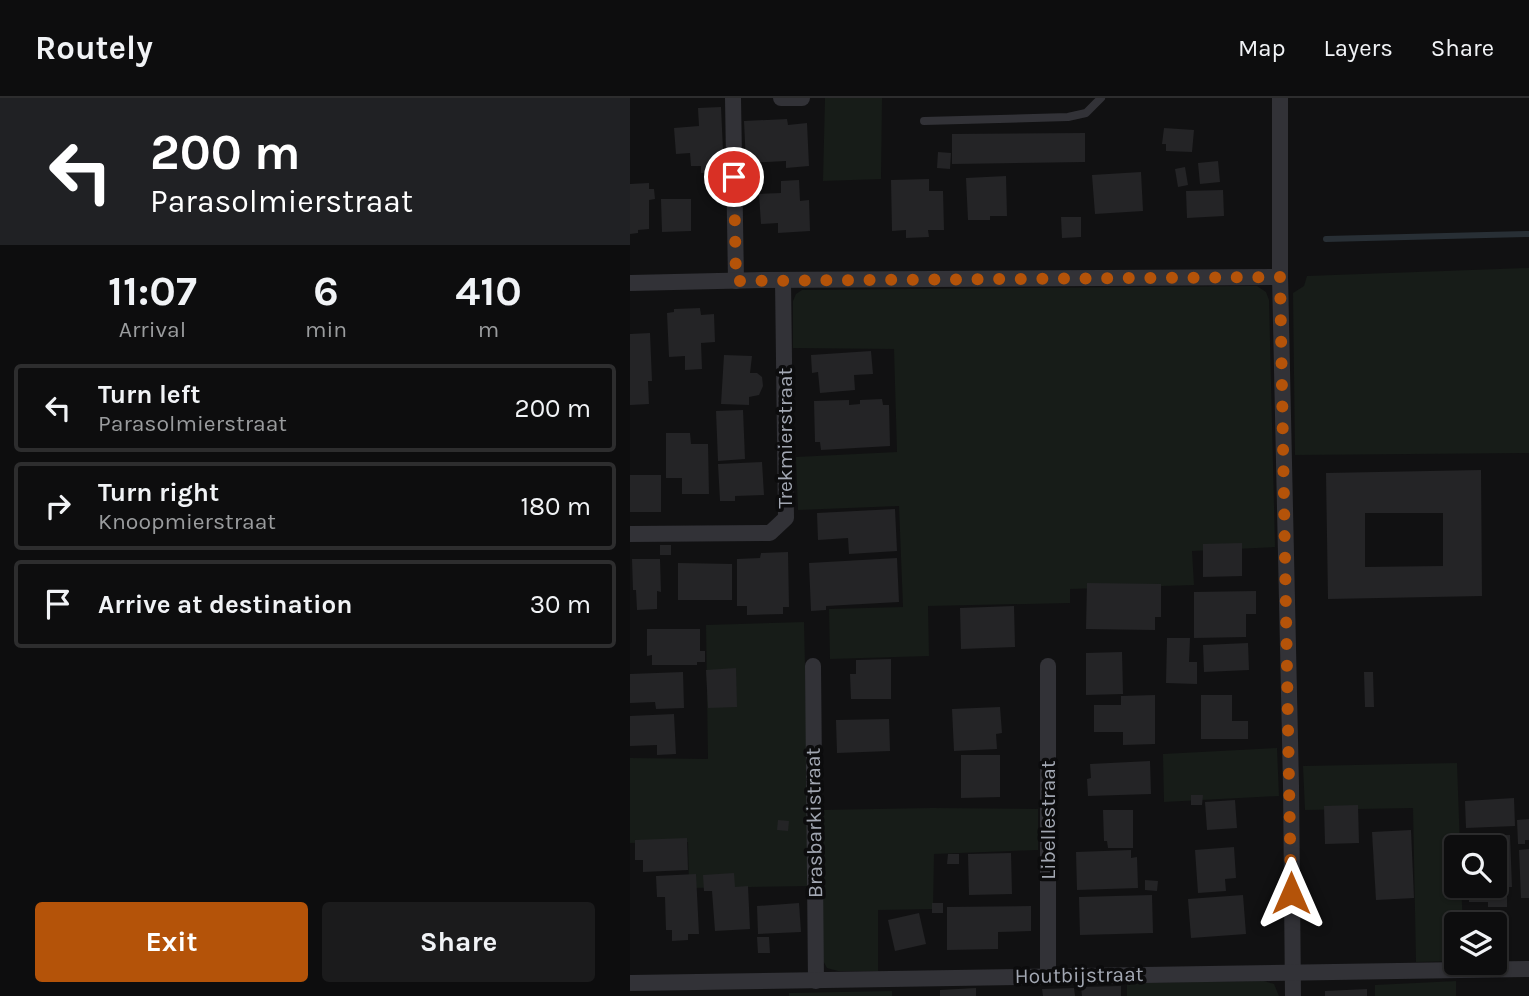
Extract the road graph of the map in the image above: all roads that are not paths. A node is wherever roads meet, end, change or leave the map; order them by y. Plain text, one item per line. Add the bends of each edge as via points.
1 (733, 98) edge
2 (781, 98) edge
3 (802, 98) edge
4 (1101, 98) edge
5 (1280, 98) edge
6 (923, 121) dead end
7 (1280, 277) junction
8 (783, 280) junction
9 (736, 281) junction
10 (630, 283) edge
11 (630, 534) edge
12 (813, 666) dead end
13 (1048, 666) dead end
14 (1529, 969) edge
15 (1292, 973) junction
16 (1048, 975) junction
17 (816, 981) junction
18 (630, 983) edge
19 (1293, 996) edge

1 - 9 street
2 - 3 street
4 - 6 lane via 1086,113 1068,117
5 - 7 street
7 - 8 street
7 - 15 street
8 - 9 street
8 - 11 street, Trekmierstraat via 786,518 770,533
9 - 10 street
12 - 17 street, Brasbarkistraat
13 - 16 street, Libellestraat
14 - 15 street, Houtbijstraat
15 - 16 street, Houtbijstraat
15 - 19 street
16 - 17 street, Houtbijstraat
17 - 18 street, Houtbijstraat

